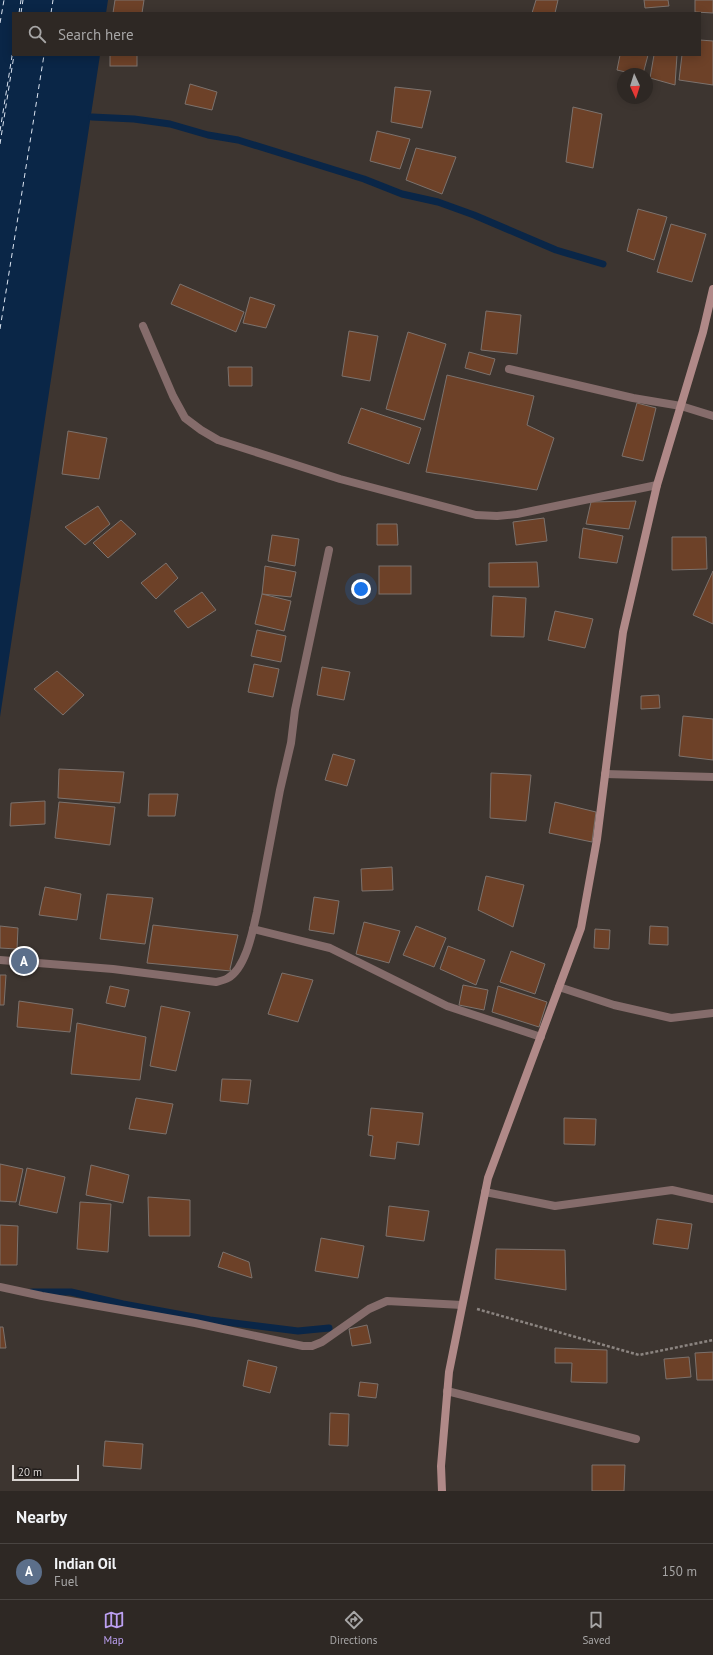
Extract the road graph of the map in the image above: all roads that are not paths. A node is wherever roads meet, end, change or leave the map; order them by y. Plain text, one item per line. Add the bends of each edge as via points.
1 (713, 289) edge
2 (143, 326) dead end
3 (509, 369) dead end
4 (681, 406) junction
5 (713, 416) edge
6 (657, 484) junction
7 (329, 550) dead end
8 (605, 774) junction
9 (713, 777) edge
10 (253, 929) junction
11 (0, 960) edge
12 (559, 987) junction
13 (713, 1013) edge
14 (541, 1037) junction
15 (485, 1192) junction
16 (713, 1199) edge
17 (0, 1287) edge
18 (462, 1305) junction
19 (447, 1391) junction
20 (636, 1439) dead end
21 (442, 1491) edge

1 - 4 main road
2 - 6 street via 185,418 218,440 340,479 476,515 497,516
3 - 4 street via 633,398
4 - 5 street
4 - 6 main road
6 - 8 main road via 623,632
7 - 10 street
8 - 9 street
8 - 12 main road via 597,839 581,928
10 - 11 street via 241,965 229,977 216,982 113,969
10 - 14 street via 330,948 447,1006
12 - 13 street via 614,1005 671,1018
12 - 14 main road
14 - 15 main road
15 - 16 street via 555,1206 672,1190
15 - 18 main road
17 - 18 street via 308,1346 322,1342 369,1309 387,1301
18 - 19 main road via 448,1372
19 - 20 street
19 - 21 main road via 441,1466

